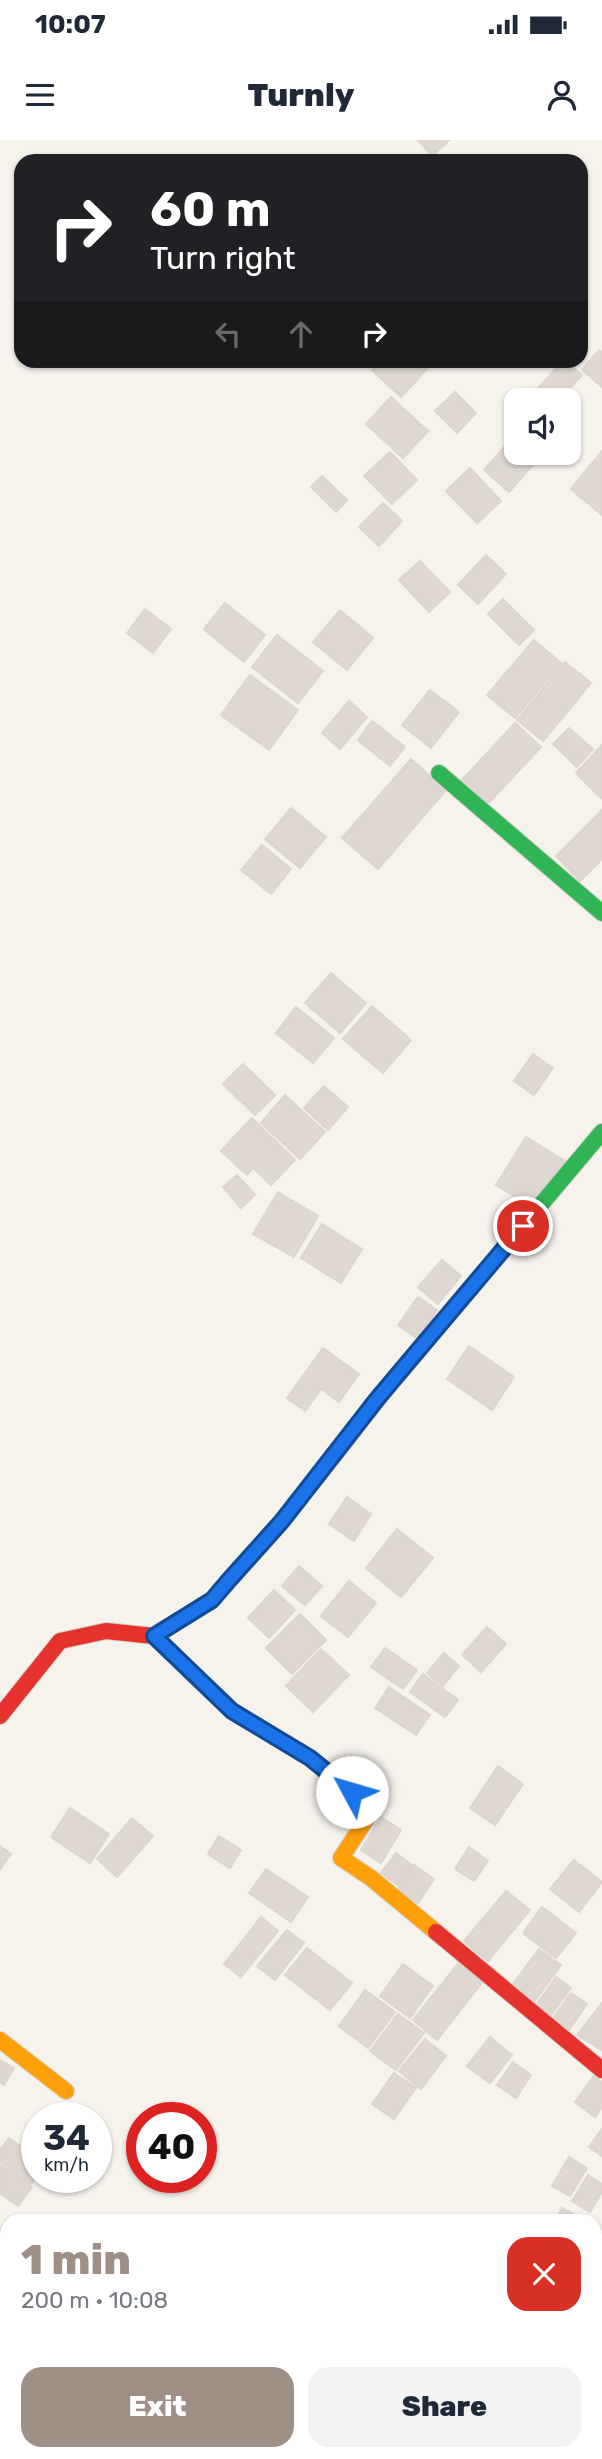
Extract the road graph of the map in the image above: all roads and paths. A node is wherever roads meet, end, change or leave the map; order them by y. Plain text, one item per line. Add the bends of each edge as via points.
1 (439, 773) dead end
2 (602, 913) edge
3 (602, 1132) edge
4 (154, 1636) junction
5 (0, 1716) edge
6 (0, 2040) edge
7 (602, 2070) edge
8 (66, 2091) dead end

1 - 2 street
3 - 4 street via 212,1600
4 - 5 street via 106,1631 60,1642
4 - 7 street via 232,1711 310,1758 373,1809 341,1858
6 - 8 street

